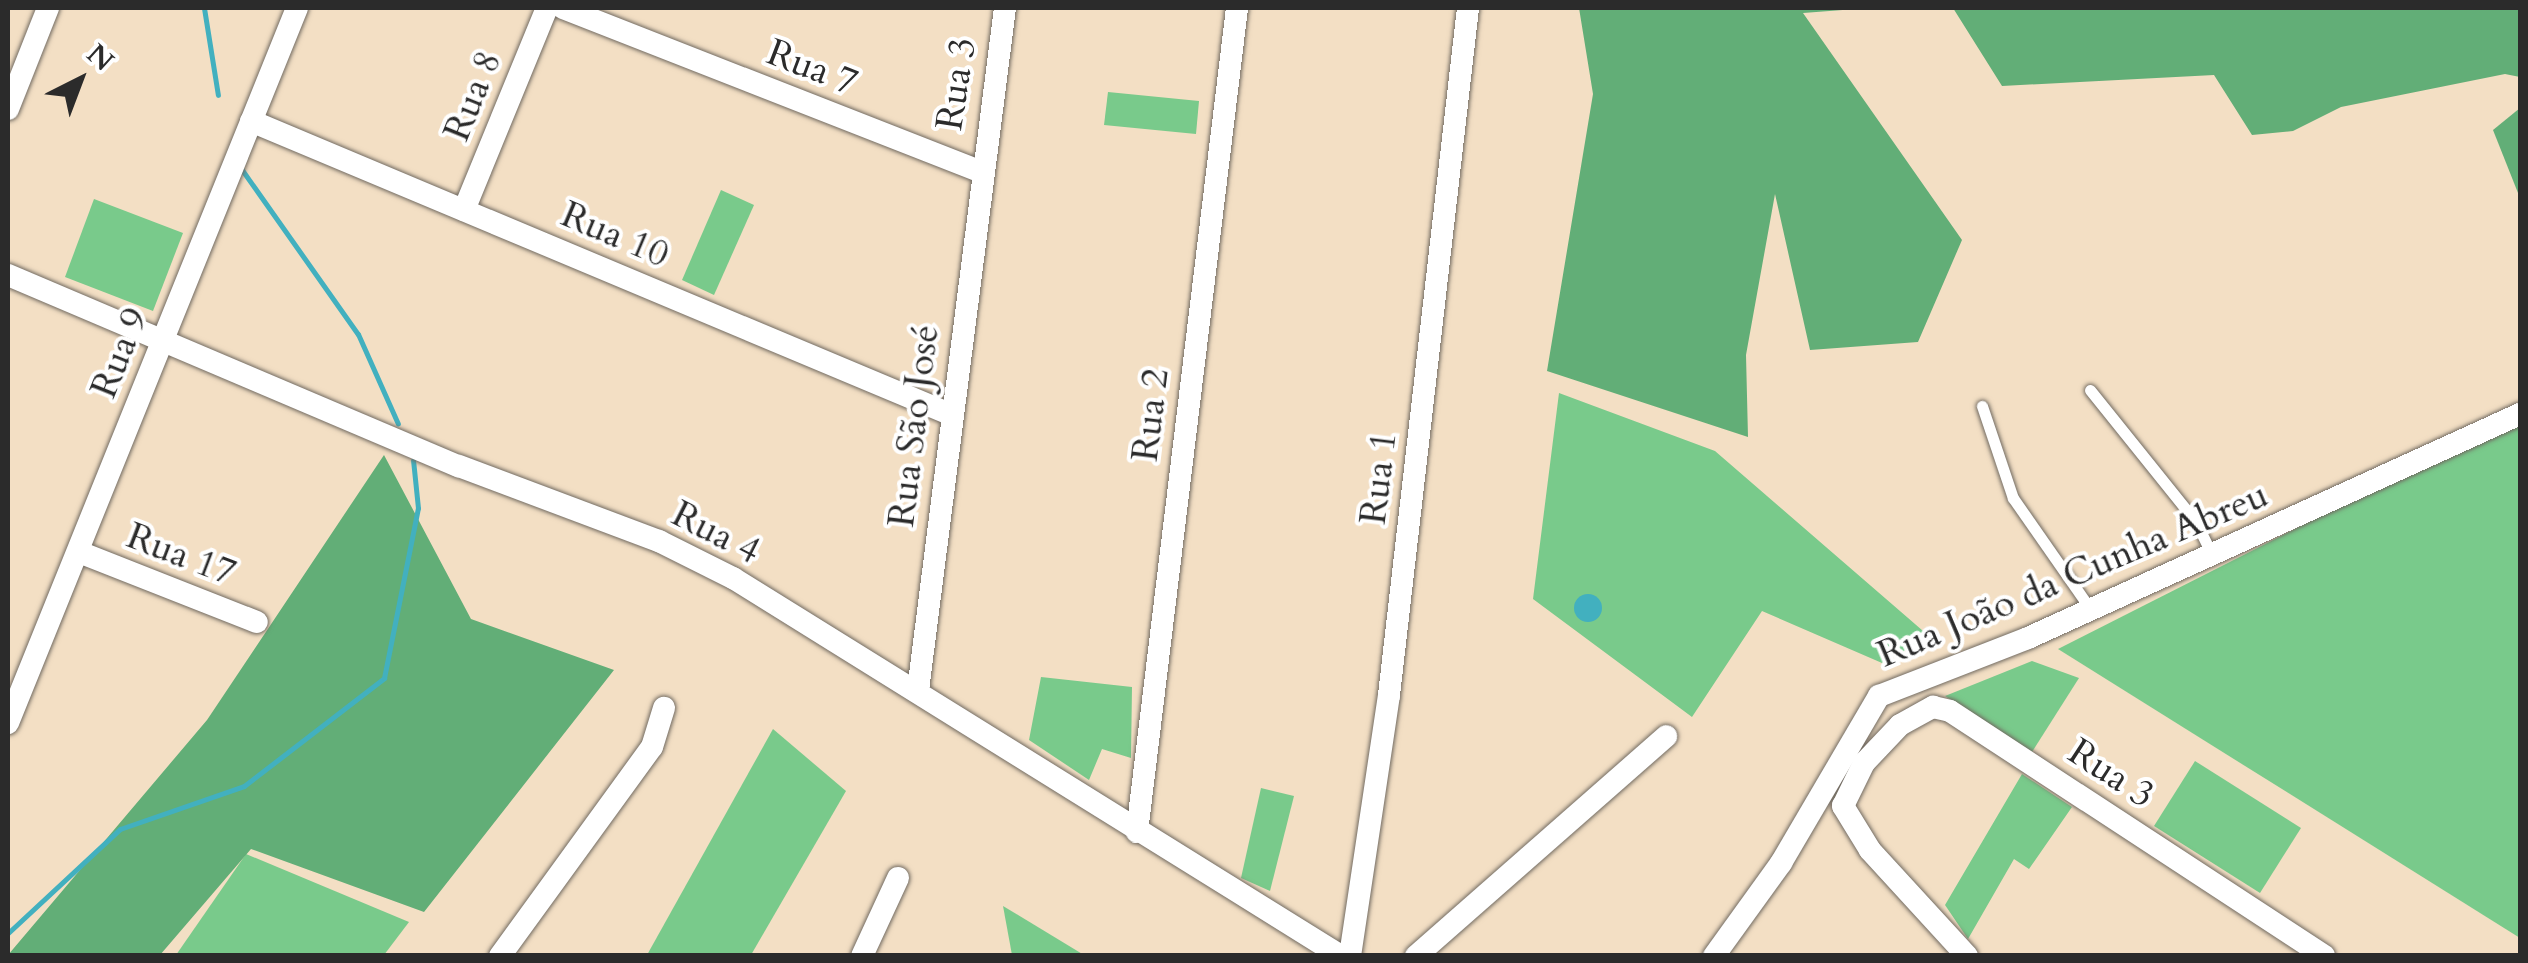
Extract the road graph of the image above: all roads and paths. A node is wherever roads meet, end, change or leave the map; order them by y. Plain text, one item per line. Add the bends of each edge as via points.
1 (48, 8) edge
2 (297, 8) edge
3 (547, 8) edge
4 (563, 8) edge
5 (1004, 8) edge
6 (1237, 8) edge
7 (1468, 8) edge
8 (8, 109) edge
9 (250, 121) junction
10 (980, 171) junction
11 (464, 210) junction
12 (8, 275) edge
13 (163, 338) junction
14 (2090, 390) dead end
15 (1982, 406) dead end
16 (2520, 414) edge
17 (952, 415) junction
18 (79, 552) junction
19 (2212, 554) junction
20 (2090, 610) junction
21 (257, 622) dead end
22 (918, 690) junction
23 (664, 708) dead end
24 (8, 724) edge
25 (1666, 736) dead end
26 (1856, 757) junction
27 (1137, 832) junction
28 (898, 878) dead end
29 (500, 956) edge
30 (862, 956) edge
31 (1341, 956) edge
32 (1350, 956) edge
33 (1416, 956) edge
34 (1714, 956) edge
35 (1967, 956) edge
36 (2324, 956) edge

1 - 8 street
2 - 9 street, Rua 9
3 - 11 street, Rua 8
4 - 10 street, Rua 7
5 - 10 street, Rua 3
6 - 27 street, Rua 2
7 - 32 street, Rua 1 via 1389,695
9 - 11 street, Rua 10
9 - 13 street, Rua 9
10 - 17 street, Rua São José
11 - 17 street, Rua 10
12 - 13 street, Rua 4
13 - 18 street, Rua 9
13 - 22 street, Rua 4 via 459,466 659,541
14 - 19 lane via 2196,522
15 - 20 lane via 2013,498
16 - 19 street, Rua João da Cunha Abreu
17 - 22 street, Rua São José
18 - 21 street, Rua 17
18 - 24 street, Rua 9
19 - 20 street, Rua João da Cunha Abreu
20 - 26 street, Rua João da Cunha Abreu via 1879,696
22 - 27 street, Rua 4
23 - 29 street via 652,747
25 - 33 street
26 - 34 street, Rua João da Cunha Abreu
26 - 35 street via 1844,806 1848,823
26 - 36 street, Rua 3 via 1919,711 1950,711
27 - 31 street, Rua 4
28 - 30 street

